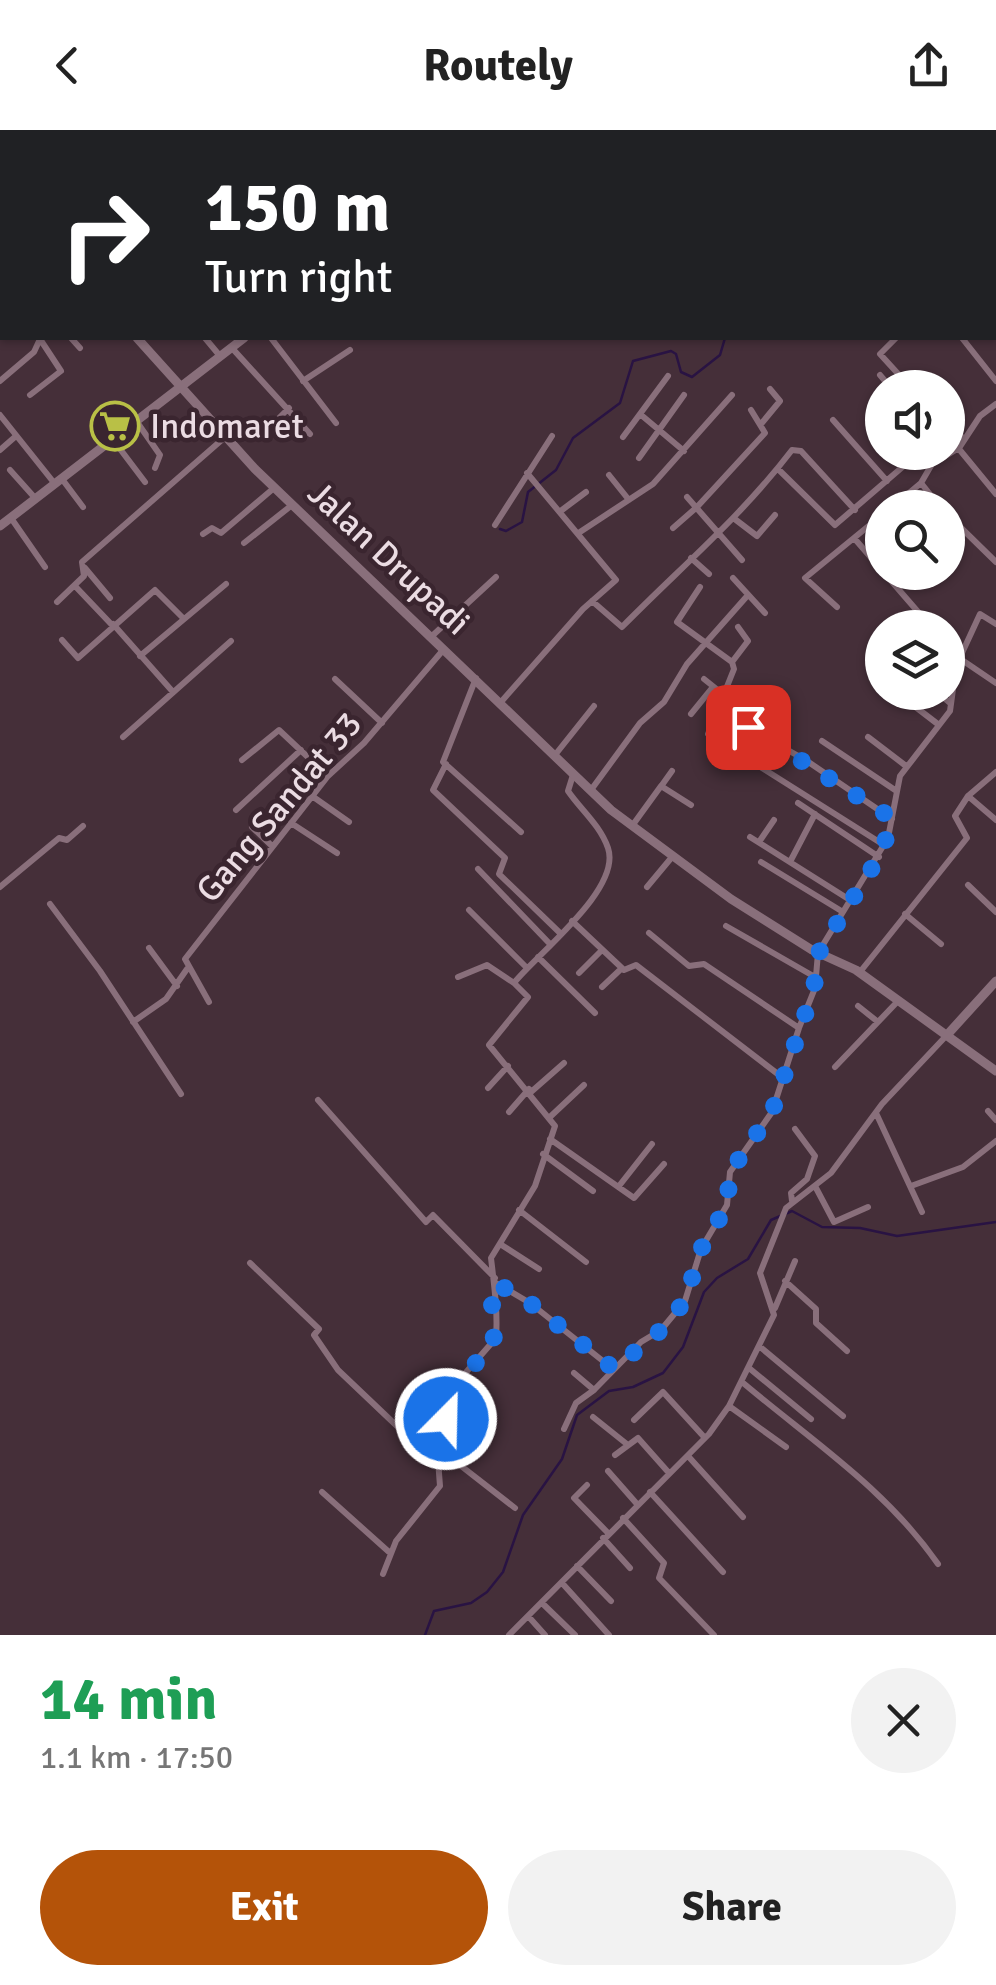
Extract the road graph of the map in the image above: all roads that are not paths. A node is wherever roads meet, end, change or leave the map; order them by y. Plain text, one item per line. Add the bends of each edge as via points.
1 (40, 340) edge
2 (42, 340) edge
3 (73, 340) edge
4 (139, 340) edge
5 (208, 340) edge
6 (241, 340) edge
7 (272, 340) edge
8 (894, 340) edge
9 (964, 340) edge
10 (80, 348) dead end
11 (231, 348) junction
12 (350, 350) dead end
13 (220, 356) junction
14 (894, 370) edge
15 (668, 376) dead end
16 (0, 381) edge
17 (996, 381) edge
18 (303, 382) junction
19 (180, 388) junction
20 (770, 390) dead end
21 (30, 395) dead end
22 (684, 395) dead end
23 (732, 396) dead end
24 (996, 404) edge
25 (289, 408) junction
26 (752, 410) dead end
27 (640, 414) junction
28 (0, 415) edge
29 (833, 420) dead end
30 (137, 422) junction
31 (336, 423) dead end
32 (761, 424) junction
33 (272, 426) dead end
34 (659, 430) junction
35 (310, 434) dead end
36 (16, 436) junction
37 (552, 436) dead end
38 (622, 437) dead end
39 (224, 438) junction
40 (965, 438) edge
41 (114, 441) junction
42 (0, 450) edge
43 (684, 451) junction
44 (965, 455) edge
45 (639, 458) dead end
46 (155, 468) dead end
47 (778, 469) junction
48 (10, 470) dead end
49 (899, 470) edge
50 (928, 470) edge
51 (527, 473) junction
52 (609, 475) dead end
53 (887, 481) junction
54 (58, 482) junction
55 (145, 482) dead end
56 (921, 482) junction
57 (274, 488) junction
58 (911, 490) edge
59 (927, 490) edge
60 (586, 492) dead end
61 (996, 494) edge
62 (688, 497) dead end
63 (36, 499) junction
64 (629, 500) junction
65 (292, 505) junction
66 (83, 507) dead end
67 (698, 508) junction
68 (562, 510) junction
69 (855, 510) junction
70 (775, 514) dead end
71 (11, 518) junction
72 (736, 520) junction
73 (496, 525) dead end
74 (0, 526) edge
75 (673, 528) dead end
76 (865, 529) edge
77 (580, 532) junction
78 (965, 532) edge
79 (203, 534) dead end
80 (719, 537) junction
81 (854, 538) junction
82 (244, 543) dead end
83 (690, 558) junction
84 (742, 560) dead end
85 (996, 562) edge
86 (80, 564) junction
87 (46, 567) dead end
88 (709, 574) dead end
89 (496, 577) dead end
90 (732, 578) dead end
91 (226, 584) dead end
92 (75, 586) junction
93 (700, 587) dead end
94 (748, 595) junction
95 (110, 598) dead end
96 (592, 601) junction
97 (57, 602) dead end
98 (837, 607) dead end
99 (916, 610) edge
100 (765, 614) dead end
101 (184, 619) junction
102 (113, 624) junction
103 (996, 624) edge
104 (738, 627) dead end
105 (432, 636) junction
106 (62, 640) dead end
107 (231, 641) dead end
108 (705, 644) junction
109 (965, 647) edge
110 (445, 648) junction
111 (140, 656) junction
112 (732, 662) junction
113 (965, 667) edge
114 (335, 679) dead end
115 (704, 679) dead end
116 (481, 681) junction
117 (996, 683) edge
118 (713, 687) junction
119 (173, 692) junction
120 (724, 695) junction
121 (501, 702) junction
122 (594, 706) dead end
123 (718, 710) junction
124 (919, 710) edge
125 (946, 710) edge
126 (691, 714) dead end
127 (382, 723) junction
128 (939, 725) junction
129 (123, 737) dead end
130 (868, 737) dead end
131 (822, 741) dead end
132 (301, 750) junction
133 (555, 755) junction
134 (242, 760) dead end
135 (446, 764) junction
136 (906, 766) junction
137 (672, 771) dead end
138 (995, 774) edge
139 (574, 775) junction
140 (328, 776) junction
141 (662, 786) junction
142 (894, 790) junction
143 (590, 792) junction
144 (312, 796) junction
145 (968, 796) junction
146 (798, 803) dead end
147 (691, 805) dead end
148 (236, 810) dead end
149 (815, 814) junction
150 (892, 818) junction
151 (774, 820) dead end
152 (996, 820) edge
153 (290, 822) junction
154 (349, 822) dead end
155 (83, 826) dead end
156 (632, 827) junction
157 (252, 828) dead end
158 (521, 832) dead end
159 (750, 838) dead end
160 (759, 842) junction
161 (884, 844) junction
162 (272, 846) junction
163 (337, 853) dead end
164 (879, 856) junction
165 (672, 858) junction
166 (791, 860) junction
167 (760, 862) dead end
168 (478, 869) dead end
169 (968, 885) dead end
170 (0, 887) edge
171 (647, 887) dead end
172 (850, 900) junction
173 (50, 904) dead end
174 (469, 910) dead end
175 (843, 912) junction
176 (996, 912) edge
177 (906, 914) junction
178 (572, 921) junction
179 (726, 926) dead end
180 (560, 932) junction
181 (649, 933) dead end
182 (550, 943) junction
183 (941, 944) dead end
184 (149, 948) dead end
185 (602, 950) junction
186 (818, 954) junction
187 (538, 956) junction
188 (526, 968) junction
189 (622, 968) junction
190 (188, 970) junction
191 (860, 972) junction
192 (579, 973) dead end
193 (458, 977) dead end
194 (816, 977) junction
195 (514, 983) junction
196 (995, 985) edge
197 (176, 986) junction
198 (602, 987) dead end
199 (898, 1000) junction
200 (209, 1002) dead end
201 (858, 1006) dead end
202 (595, 1013) dead end
203 (133, 1022) junction
204 (878, 1022) junction
205 (799, 1028) junction
206 (947, 1035) junction
207 (564, 1063) dead end
208 (508, 1066) junction
209 (835, 1067) dead end
210 (996, 1072) edge
211 (783, 1078) junction
212 (584, 1085) dead end
213 (488, 1088) dead end
214 (530, 1091) junction
215 (181, 1094) dead end
216 (318, 1100) dead end
217 (988, 1111) dead end
218 (508, 1112) dead end
219 (876, 1112) junction
220 (550, 1116) junction
221 (996, 1120) edge
222 (794, 1129) dead end
223 (550, 1138) junction
224 (996, 1142) edge
225 (652, 1144) dead end
226 (544, 1154) junction
227 (664, 1164) dead end
228 (619, 1186) junction
229 (814, 1186) junction
230 (912, 1186) junction
231 (593, 1191) dead end
232 (792, 1200) junction
233 (868, 1207) dead end
234 (519, 1210) junction
235 (922, 1212) dead end
236 (500, 1244) junction
237 (795, 1261) dead end
238 (586, 1262) dead end
239 (250, 1263) dead end
240 (539, 1269) dead end
241 (496, 1281) junction
242 (785, 1281) junction
243 (774, 1309) junction
244 (759, 1346) junction
245 (847, 1351) dead end
246 (748, 1368) junction
247 (614, 1369) junction
248 (574, 1373) dead end
249 (742, 1382) junction
250 (594, 1390) junction
251 (730, 1406) junction
252 (843, 1416) dead end
253 (593, 1417) dead end
254 (634, 1420) dead end
255 (811, 1420) dead end
256 (564, 1429) dead end
257 (705, 1438) junction
258 (628, 1445) junction
259 (437, 1447) junction
260 (786, 1447) dead end
261 (616, 1455) dead end
262 (688, 1456) junction
263 (441, 1468) junction
264 (608, 1471) dead end
265 (669, 1473) junction
266 (587, 1485) dead end
267 (322, 1492) dead end
268 (650, 1492) junction
269 (637, 1504) junction
270 (514, 1508) dead end
271 (743, 1517) dead end
272 (624, 1518) junction
273 (605, 1536) junction
274 (390, 1552) junction
275 (938, 1564) dead end
276 (577, 1566) junction
277 (630, 1568) dead end
278 (723, 1572) dead end
279 (383, 1574) dead end
280 (562, 1582) junction
281 (611, 1601) dead end
282 (542, 1602) junction
283 (528, 1616) junction
284 (519, 1632) edge
285 (508, 1635) edge
286 (545, 1635) edge
287 (575, 1635) edge
288 (609, 1635) edge
289 (714, 1635) edge

1 - 16 street
2 - 21 street via 61,371
3 - 10 street
4 - 19 street, Jalan Drupadi
5 - 13 street
6 - 11 street
7 - 18 street
8 - 14 street via 880,355
9 - 17 street
11 - 13 street
11 - 25 street
12 - 18 street
13 - 19 street
15 - 27 street
18 - 31 street
19 - 30 street
19 - 39 street, Jalan Drupadi
20 - 32 street via 780,401
22 - 34 street
23 - 43 street
24 - 40 street
25 - 33 street
25 - 35 street
26 - 32 street
27 - 34 street
27 - 38 street
28 - 36 street
29 - 53 street
30 - 41 street
30 - 46 street via 160,455
32 - 67 street via 765,433
34 - 43 street
34 - 45 street
36 - 42 street
36 - 54 street
37 - 51 street
39 - 57 street, Jalan Drupadi
39 - 86 street
41 - 54 street
41 - 55 street
43 - 64 street
44 - 61 street
47 - 69 street via 832,525
47 - 69 street via 792,450 802,451
47 - 72 street
48 - 63 street
49 - 53 street
50 - 56 street
51 - 68 street
51 - 73 street
52 - 64 street
53 - 69 street
54 - 63 street
54 - 66 street
56 - 58 street
56 - 59 street
57 - 65 street, Jalan Drupadi
57 - 79 street via 221,533 211,528
60 - 68 street
62 - 67 street
63 - 71 street
64 - 77 street
65 - 82 street
65 - 105 street, Jalan Drupadi
67 - 75 street
67 - 80 street
68 - 77 street
70 - 72 street via 757,536
71 - 74 street
71 - 87 street
72 - 80 street
76 - 81 street
77 - 96 street via 616,578
78 - 85 street
80 - 83 street
80 - 84 street
81 - 98 street via 805,578
81 - 99 street
83 - 88 street
83 - 96 street via 622,628
86 - 92 street via 84,576
86 - 95 street
89 - 105 street
90 - 94 street
91 - 101 street
92 - 97 street
92 - 102 street
93 - 108 street via 676,621
94 - 100 street
94 - 108 street
96 - 121 street
101 - 102 street via 154,590
101 - 111 street
102 - 106 street via 77,658
102 - 111 street
103 - 109 street via 980,614
104 - 112 street via 748,640
105 - 110 street, Jalan Drupadi
107 - 119 street
108 - 112 street
108 - 143 street
110 - 116 street, Jalan Drupadi
110 - 127 street, Gang Sandat 33
111 - 119 street
112 - 120 street
113 - 117 street
114 - 127 street
115 - 118 street
116 - 121 street, Jalan Drupadi
116 - 135 street via 443,758
118 - 120 street
118 - 126 street
119 - 129 street
120 - 123 street
121 - 133 street, Jalan Drupadi
122 - 133 street
123 - 150 street
123 - 161 street via 708,732
124 - 128 street
125 - 128 street
127 - 140 street, Gang Sandat 33
128 - 136 street
130 - 136 street
131 - 142 street
132 - 134 street via 279,730
132 - 140 street
132 - 148 street
133 - 139 street, Jalan Drupadi
135 - 158 street
135 - 180 street via 433,790 505,858 499,874
136 - 142 street
137 - 141 street
138 - 145 street
139 - 143 street, Jalan Drupadi
139 - 178 street via 568,791 604,839 610,863 601,887
140 - 144 street, Gang Sandat 33
141 - 147 street
141 - 156 street
142 - 150 street
143 - 156 street, Jalan Drupadi
144 - 153 street, Gang Sandat 33
144 - 154 street
145 - 152 street
145 - 177 street via 955,816 967,838
146 - 149 street
149 - 164 street
149 - 166 street
150 - 161 street
151 - 160 street
153 - 162 street, Gang Sandat 33
153 - 163 street
155 - 170 street
156 - 165 street, Jalan Drupadi
157 - 162 street
159 - 160 street
160 - 166 street
161 - 164 street
162 - 190 street, Gang Sandat 33 via 185,960
164 - 172 street
165 - 171 street
165 - 186 street, Jalan Drupadi
166 - 172 street
167 - 175 street
168 - 182 street
169 - 176 street
172 - 175 street
173 - 203 street
174 - 188 street
175 - 186 street
177 - 183 street
177 - 191 street
178 - 180 street
178 - 185 street
179 - 194 street
180 - 182 street
181 - 205 street via 689,966 704,964
182 - 187 street
184 - 197 street
185 - 189 street
185 - 192 street
186 - 191 street, Jalan Drupadi
186 - 194 street
187 - 188 street
187 - 202 street
188 - 195 street
189 - 198 street
189 - 211 street via 636,964
190 - 197 street
190 - 200 street
191 - 199 street, Jalan Drupadi
193 - 195 street via 487,964
194 - 205 street
195 - 208 street via 528,997 489,1045
196 - 206 street
197 - 203 street
199 - 204 street
199 - 206 street, Jalan Drupadi
201 - 204 street
203 - 215 street
204 - 209 street
205 - 211 street
206 - 210 street, Jalan Drupadi
206 - 219 street
207 - 214 street
208 - 213 street
208 - 214 street
211 - 247 street via 772,1112 730,1172 727,1206 701,1249 685,1301
212 - 220 street
214 - 218 street
214 - 220 street
216 - 241 street via 426,1222 433,1214
217 - 221 street
219 - 229 street
219 - 230 street
220 - 223 street
222 - 232 street via 814,1156
223 - 226 street
223 - 228 street
224 - 230 street via 962,1167
225 - 228 street
226 - 231 street
226 - 234 street via 537,1182
227 - 228 street via 636,1198
229 - 232 street
229 - 233 street via 834,1222
230 - 235 street
232 - 243 street via 760,1273
234 - 236 street
234 - 238 street
236 - 240 street
236 - 241 street via 491,1258
237 - 242 street
239 - 263 street via 318,1329 314,1335 338,1370
241 - 247 street
241 - 259 street via 494,1342 456,1386
242 - 243 street
242 - 245 street
243 - 244 street
244 - 246 street
244 - 252 street
246 - 249 street
246 - 255 street
247 - 250 street
248 - 250 street
249 - 251 street
249 - 275 street via 845,1460 913,1528
250 - 256 street via 576,1404
251 - 257 street
251 - 260 street
253 - 258 street
254 - 257 street via 663,1392
257 - 262 street
258 - 261 street
258 - 265 street via 640,1438
259 - 263 street
259 - 270 street
262 - 265 street
262 - 271 street
263 - 274 street via 436,1493
264 - 269 street
265 - 268 street
266 - 273 street via 574,1498
267 - 274 street
268 - 269 street
268 - 278 street
269 - 272 street
272 - 273 street
272 - 289 street via 664,1563 659,1578
273 - 276 street
273 - 277 street
274 - 279 street
276 - 280 street
276 - 281 street
280 - 282 street
280 - 288 street
282 - 283 street
282 - 287 street
283 - 284 street
283 - 286 street
284 - 285 street

